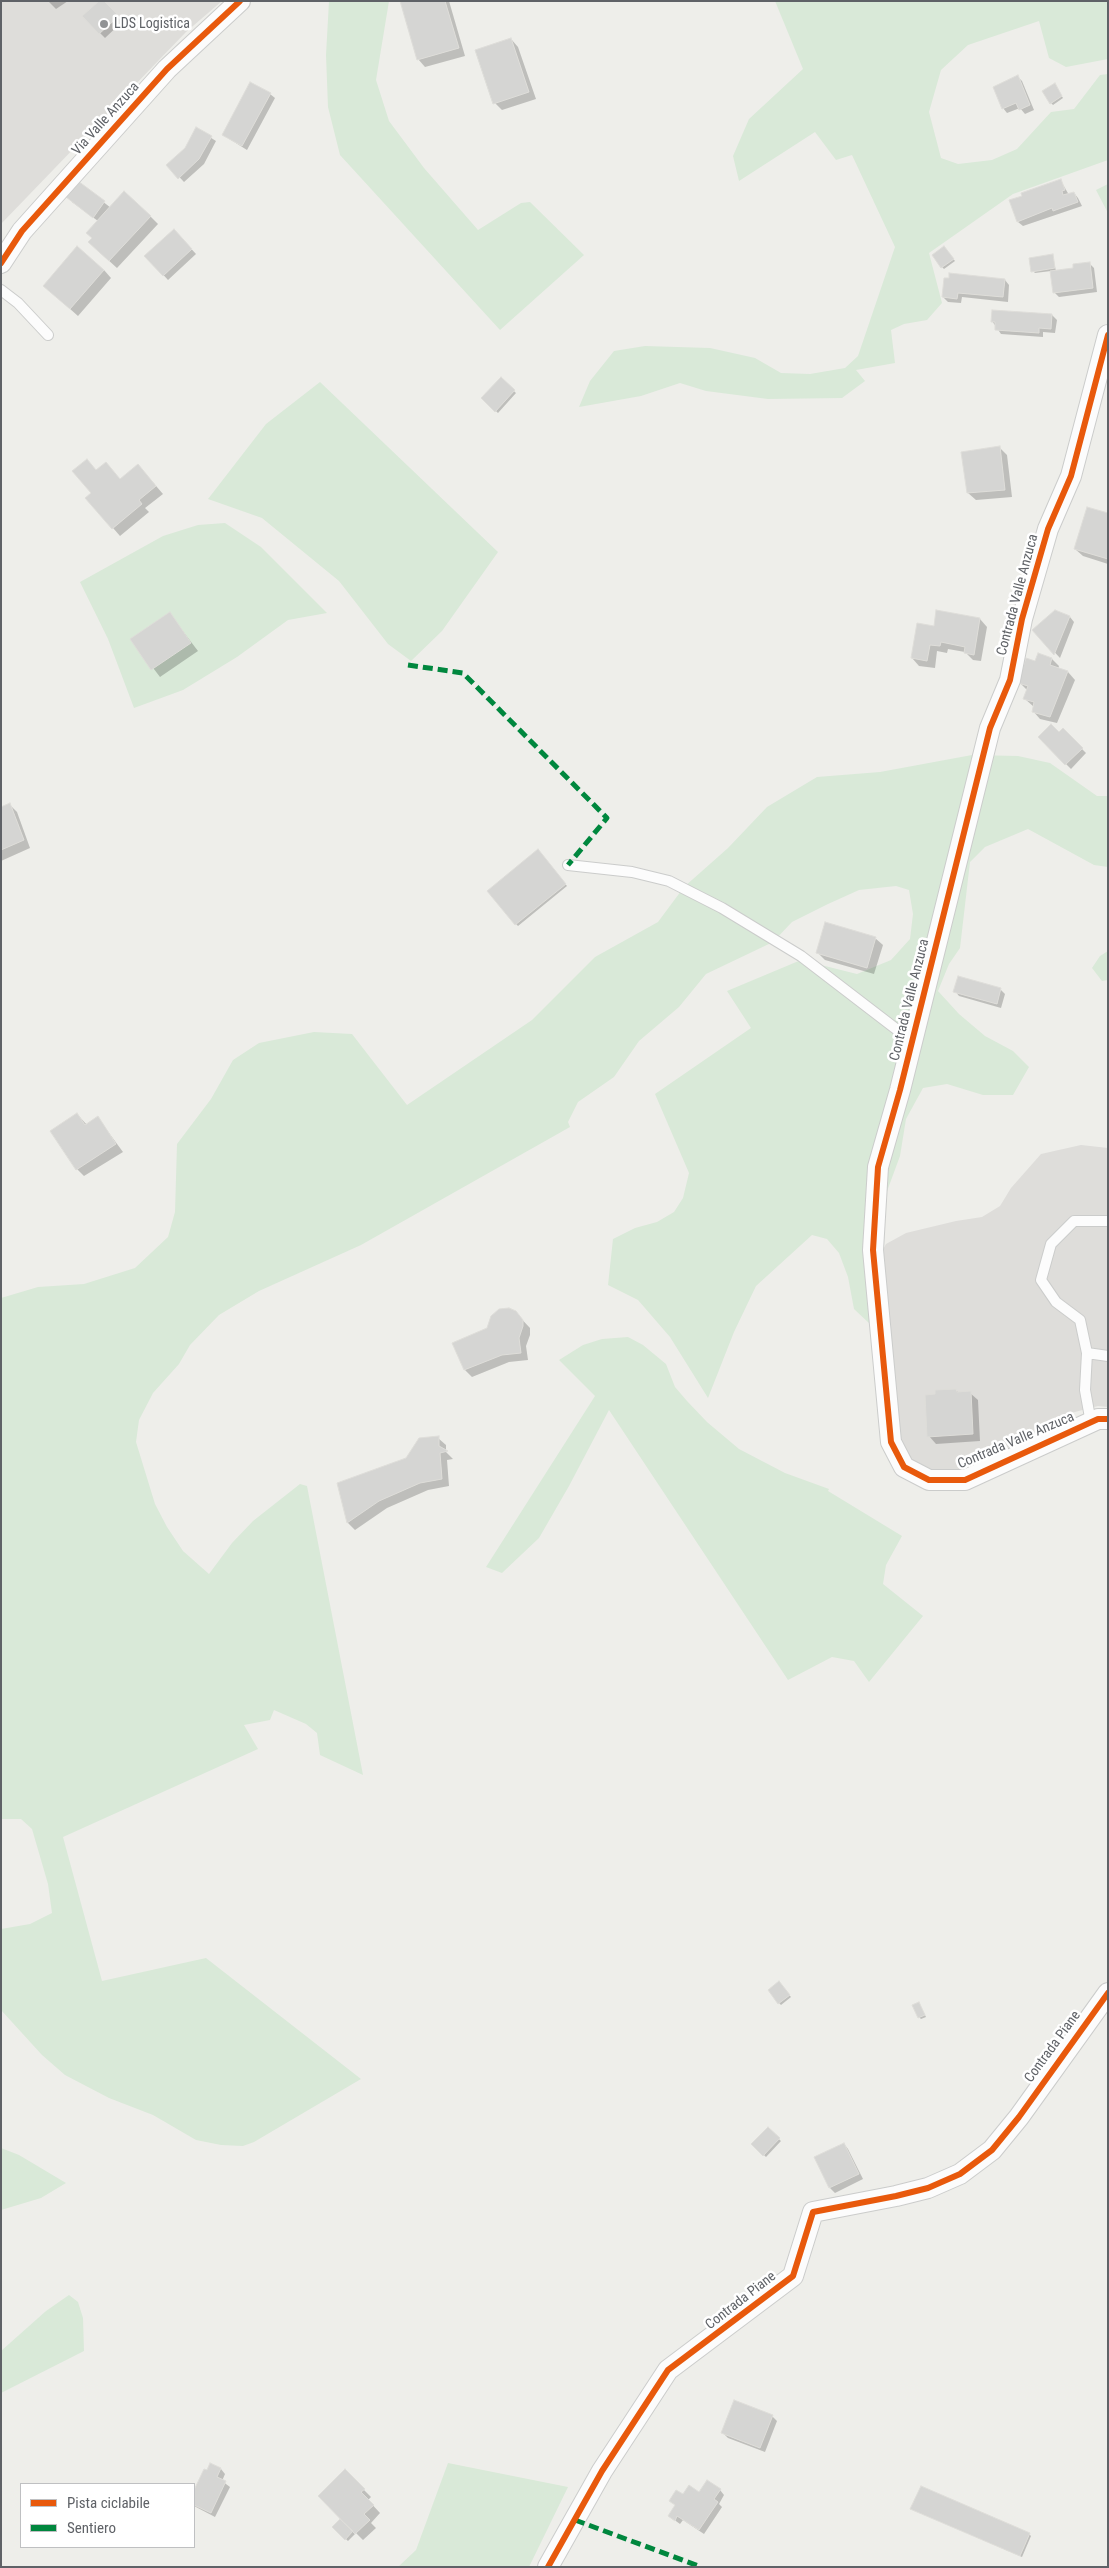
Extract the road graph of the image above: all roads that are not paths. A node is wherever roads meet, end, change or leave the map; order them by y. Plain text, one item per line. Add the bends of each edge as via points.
1 (240, 1) edge
2 (1, 262) edge
3 (1, 290) edge
4 (48, 335) dead end
5 (1108, 335) edge
6 (568, 865) dead end
7 (906, 1067) junction
8 (1108, 1221) edge
9 (1087, 1353) junction
10 (1108, 1356) edge
11 (1099, 1421) edge
12 (1108, 1993) edge
13 (548, 2567) edge

1 - 2 street, Via Valle Anzuca via 151,86 22,231
3 - 4 lane
5 - 7 street, Contrada Valle Anzuca via 1071,476 1048,529 1022,619 1010,680 990,728
6 - 7 lane via 632,872 669,881 722,908 802,956 900,1032
7 - 11 street, Contrada Valle Anzuca via 878,1167 873,1250 891,1442 904,1467 928,1480 965,1480
8 - 9 lane via 1074,1220 1051,1244 1041,1280 1056,1302 1080,1320
9 - 10 lane
9 - 11 lane via 1085,1390
12 - 13 street, Contrada Piane via 992,2150 960,2174 928,2188 813,2212 793,2276 668,2370 602,2472

